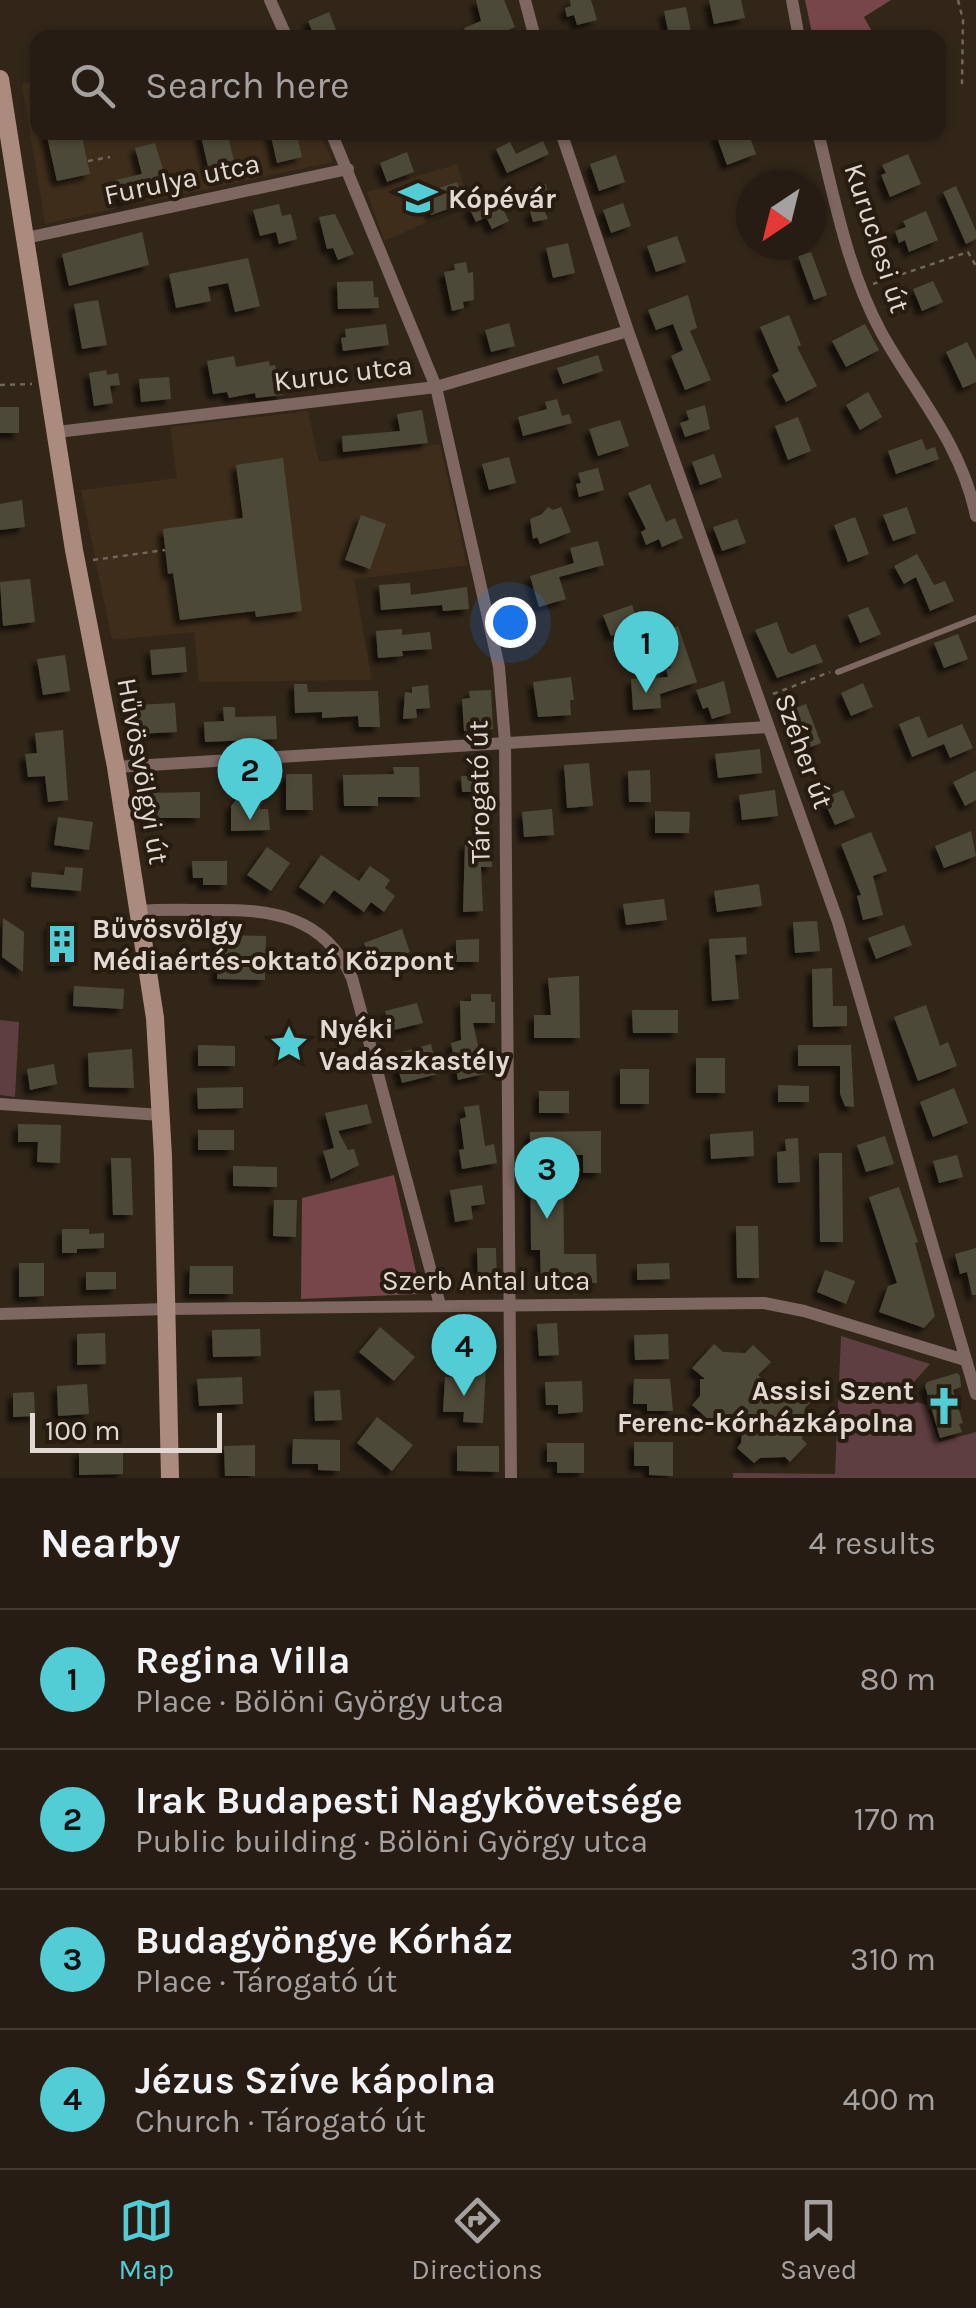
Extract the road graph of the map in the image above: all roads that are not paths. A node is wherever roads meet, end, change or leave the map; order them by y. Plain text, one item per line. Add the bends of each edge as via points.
1 (270, 0) edge
2 (526, 0) edge
3 (792, 0) edge
4 (283, 30) edge
5 (533, 30) edge
6 (798, 30) edge
7 (0, 79) edge
8 (335, 140) edge
9 (564, 140) edge
10 (820, 140) edge
11 (348, 169) junction
12 (26, 238) junction
13 (628, 331) junction
14 (436, 387) junction
15 (57, 432) junction
16 (976, 516) edge
17 (976, 618) edge
18 (838, 672) dead end
19 (768, 726) junction
20 (505, 742) junction
21 (116, 766) junction
22 (139, 911) junction
23 (0, 1104) edge
24 (161, 1115) junction
25 (440, 1305) junction
26 (508, 1306) junction
27 (168, 1309) junction
28 (0, 1314) edge
29 (965, 1360) junction
30 (976, 1394) edge
31 (170, 1478) edge
32 (512, 1478) edge

1 - 4 street
2 - 5 street
3 - 6 street
7 - 12 main road, Hűvösvölgyi út
8 - 11 street, Tárogató út
9 - 13 street, Széher út
10 - 16 street, Kuruclesi út via 862,288 880,330 958,455
11 - 12 street, Furulya utca
11 - 14 street, Tárogató út
12 - 15 main road, Hűvösvölgyi út
13 - 14 street, Kuruc utca
13 - 19 street, Széher út
14 - 15 street, Kuruc utca
14 - 20 street, Tárogató út via 499,667
15 - 21 main road, Hűvösvölgyi út
17 - 18 lane
19 - 20 street
19 - 29 street, Széher út via 849,958
20 - 21 street
20 - 26 street, Tárogató út
21 - 22 main road, Hűvösvölgyi út
22 - 24 main road, Hűvösvölgyi út
22 - 25 street via 259,909 302,924 335,948 352,978
23 - 24 street
24 - 27 main road, Hűvösvölgyi út
25 - 26 street, Szerb Antal utca
25 - 27 street, Szerb Antal utca
26 - 29 street, Szerb Antal utca via 764,1303
26 - 32 street, Tárogató út
27 - 28 street, Szerb Antal utca
27 - 31 main road, Hűvösvölgyi út
29 - 30 street, Széher út

